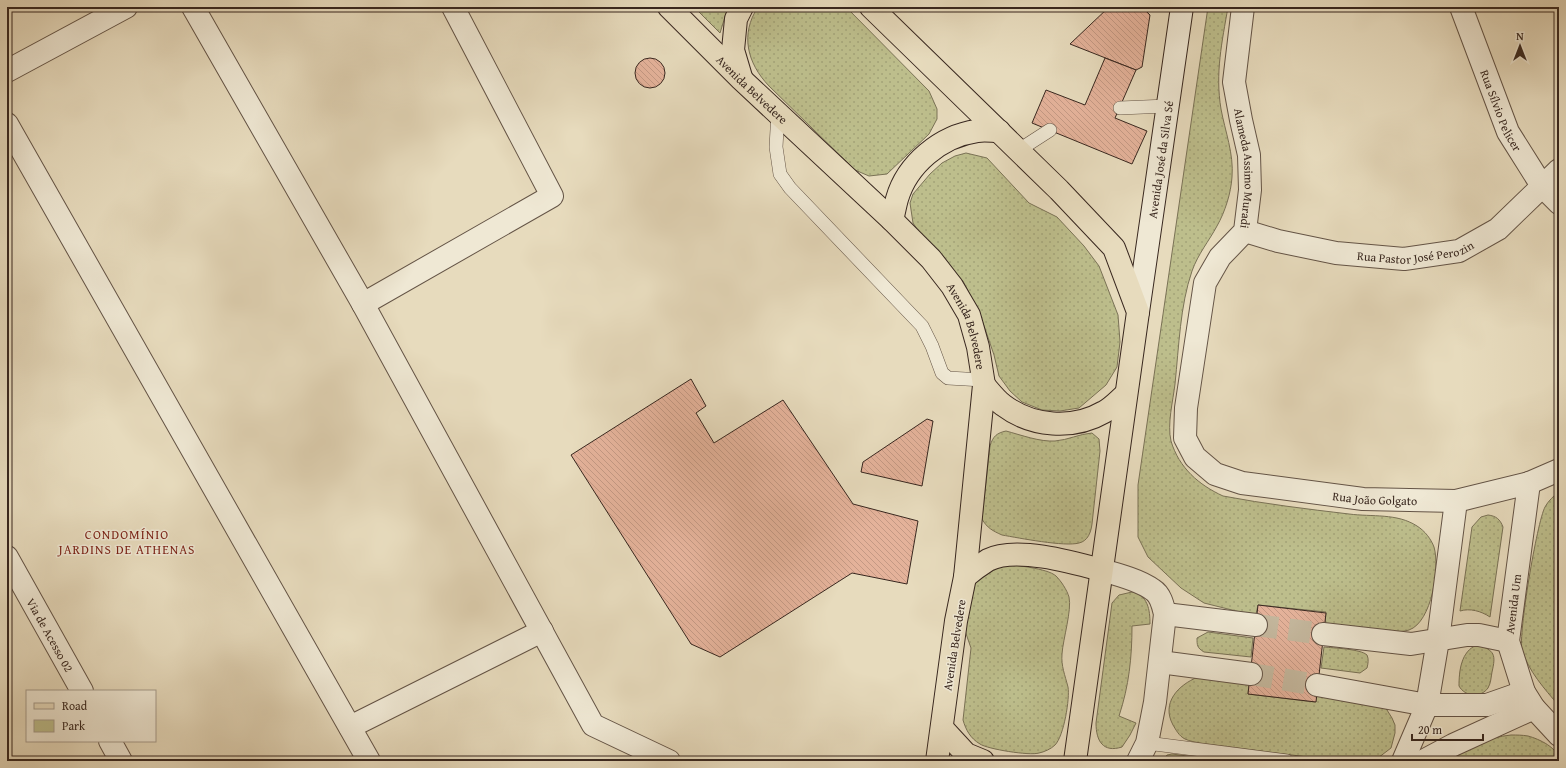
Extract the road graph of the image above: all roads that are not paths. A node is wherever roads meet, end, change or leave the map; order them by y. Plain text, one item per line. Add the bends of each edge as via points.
1 (126, 7) edge
2 (193, 7) edge
3 (453, 7) edge
4 (669, 7) edge
5 (742, 7) edge
6 (871, 7) edge
7 (1182, 7) edge
8 (1243, 7) edge
9 (1461, 7) edge
10 (7, 71) edge
11 (742, 79) junction
12 (1167, 106) junction
13 (1120, 108) dead end
14 (778, 112) junction
15 (7, 124) edge
16 (1050, 130) dead end
17 (999, 131) junction
18 (1019, 150) junction
19 (1559, 170) edge
20 (1542, 186) junction
21 (1559, 203) edge
22 (892, 220) junction
23 (1245, 231) junction
24 (363, 304) junction
25 (1138, 312) junction
26 (984, 383) junction
27 (1125, 394) junction
28 (1195, 457) joint
29 (1559, 470) edge
30 (1529, 483) junction
31 (1456, 501) junction
32 (7, 557) edge
33 (1101, 570) junction
34 (965, 577) junction
35 (1165, 614) junction
36 (1256, 626) tunnel mouth
37 (542, 631) junction
38 (1323, 634) tunnel mouth
39 (1438, 640) junction
40 (1508, 641) junction
41 (1160, 662) junction
42 (1251, 674) tunnel mouth
43 (1317, 685) tunnel mouth
44 (81, 690) edge
45 (1529, 700) junction
46 (1427, 706) junction
47 (350, 727) junction
48 (942, 728) junction
49 (1559, 734) edge
50 (111, 742) edge
51 (1143, 752) edge
52 (121, 761) edge
53 (369, 761) edge
54 (669, 761) edge
55 (937, 761) edge
56 (983, 761) edge
57 (1075, 761) edge
58 (1287, 761) edge
59 (1403, 761) edge
60 (1423, 761) edge

1 - 10 street
2 - 24 street
3 - 24 street via 552,196
4 - 11 main road, Avenida Belvedere
5 - 11 main road via 736,19 733,50
6 - 17 main road
7 - 12 street, Avenida José da Silva Sé
8 - 23 street, Alameda Assimo Muradi via 1234,82 1249,155 1250,190
9 - 20 street, Rua Sílvio Pelicer via 1508,132
11 - 14 main road, Avenida Belvedere
12 - 13 lane
12 - 25 street, Avenida José da Silva Sé
14 - 22 main road, Avenida Belvedere
14 - 26 lane via 776,147 780,174 790,188 922,326 942,373 948,378
15 - 47 street
16 - 18 lane
17 - 18 main road
17 - 22 main road via 977,131 955,137 936,147 919,161 897,198
18 - 25 main road via 1114,248
19 - 20 street, Rua Pastor José Perozin
20 - 21 street, Rua Sílvio Pelicer
20 - 23 street, Rua Pastor José Perozin via 1498,229 1459,252 1404,259 1336,254
22 - 26 main road, Avenida Belvedere via 931,259 969,314
23 - 28 street, Alameda Assimo Muradi via 1220,257 1206,283 1186,408 1186,438
24 - 37 street
25 - 27 main road
26 - 27 main road via 1002,405 1026,418 1052,424 1086,420 1105,412
26 - 34 main road, Avenida Belvedere
27 - 33 main road
28 - 31 street, Rua João Golgato via 1215,474 1242,483 1363,499
29 - 30 street, Rua João Golgato
30 - 31 street, Rua João Golgato
30 - 40 street, Avenida Um
31 - 39 street
32 - 44 street, Via de Acesso 02
33 - 34 main road via 1064,559 1015,554 989,560
33 - 35 street via 1154,590
33 - 57 main road
34 - 48 main road, Avenida Belvedere via 956,621
35 - 36 street
35 - 41 street
37 - 47 street
37 - 54 street via 593,725
38 - 39 street via 1411,644
39 - 40 street via 1479,634
39 - 46 street
40 - 45 street, Avenida Um
41 - 42 street
41 - 51 street via 1155,702
43 - 46 street
45 - 46 street via 1487,705
45 - 49 street, Avenida Um
45 - 60 street
46 - 59 street
47 - 53 street
48 - 55 main road, Avenida Belvedere
48 - 56 main road via 966,754
50 - 52 street
51 - 58 lane

